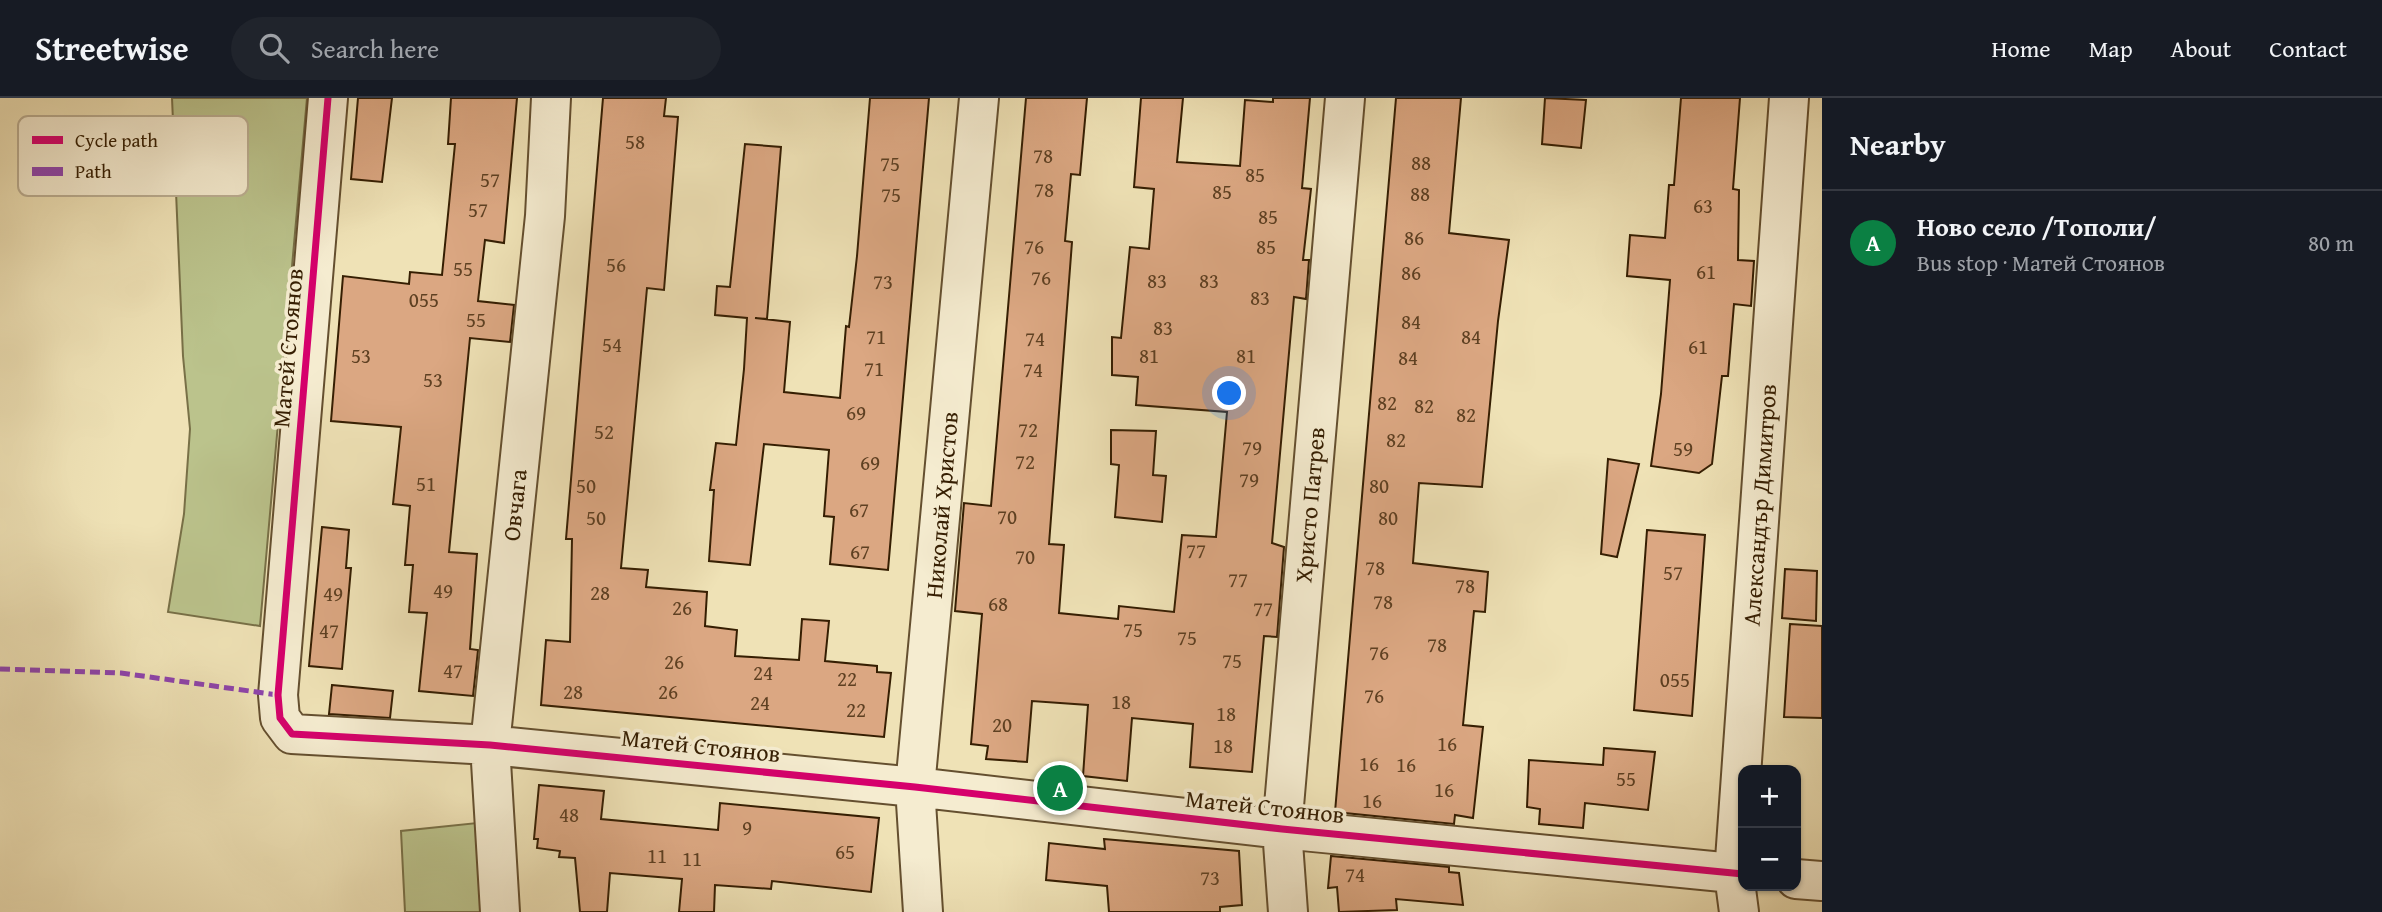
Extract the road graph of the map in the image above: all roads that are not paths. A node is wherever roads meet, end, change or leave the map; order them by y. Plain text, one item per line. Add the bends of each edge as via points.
1 (328, 98) edge
2 (551, 98) edge
3 (979, 98) edge
4 (1345, 98) edge
5 (1789, 98) edge
6 (490, 745) junction
7 (915, 787) junction
8 (1741, 828) edge
9 (1282, 829) junction
10 (1738, 874) edge
11 (1801, 879) edge
12 (1822, 881) edge
13 (1738, 891) edge
14 (500, 912) edge
15 (923, 912) edge
16 (1287, 912) edge
17 (1739, 912) edge

1 - 6 street, Матей Стоянов via 279,681 280,718 292,734
2 - 6 street, Овчага via 545,216
3 - 7 street, Николай Христов
4 - 9 street, Христо Патрев
5 - 8 street, Александър Димитров
6 - 7 street, Матей Стоянов
6 - 14 street, Овчага
7 - 9 street, Матей Стоянов
7 - 15 street, Николай Христов
9 - 10 street, Матей Стоянов
9 - 16 street, Христо Патрев
11 - 12 street
13 - 17 street, Александър Димитров

